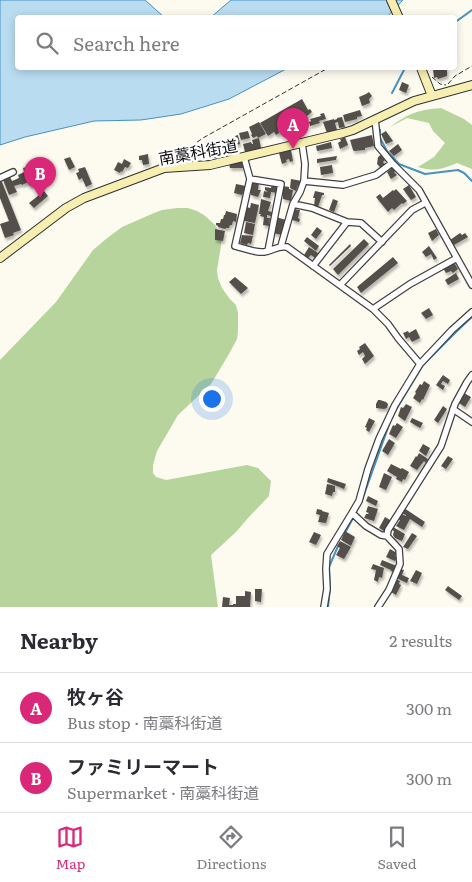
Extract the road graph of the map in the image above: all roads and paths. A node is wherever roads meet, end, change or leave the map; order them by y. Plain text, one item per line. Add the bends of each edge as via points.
1 (390, 0) edge
2 (398, 15) edge
3 (472, 66) edge
4 (324, 70) edge
5 (422, 70) edge
6 (430, 74) dead end
7 (448, 84) junction
8 (452, 84) dead end
9 (472, 84) edge
10 (432, 96) junction
11 (375, 119) junction
12 (302, 143) junction
13 (244, 157) junction
14 (183, 159) dead end
15 (392, 163) junction
16 (13, 172) dead end
17 (0, 178) edge
18 (250, 179) junction
19 (304, 181) junction
20 (425, 203) junction
21 (294, 204) junction
22 (348, 222) junction
23 (382, 242) junction
24 (281, 246) junction
25 (268, 251) junction
26 (0, 258) edge
27 (457, 258) junction
28 (313, 266) junction
29 (340, 285) junction
30 (472, 285) edge
31 (373, 309) junction
32 (472, 312) edge
33 (420, 364) junction
34 (472, 375) edge
35 (453, 410) junction
36 (472, 422) edge
37 (352, 513) junction
38 (387, 536) junction
39 (324, 607) edge
40 (378, 607) edge

1 - 2 main road
3 - 7 path
4 - 14 path via 203,138 190,147
5 - 10 main road
6 - 7 path via 440,84
7 - 8 path
9 - 10 main road, 南藁科街道
10 - 11 main road, 南藁科街道
11 - 12 main road, 南藁科街道 via 353,130
11 - 15 street via 378,146
12 - 13 main road, 南藁科街道
12 - 19 street
13 - 18 street
13 - 26 main road, 南藁科街道 via 210,165 164,168 84,198
15 - 19 street via 376,175 343,185
15 - 20 street via 419,190
16 - 17 street
18 - 25 street via 280,184
18 - 25 street via 236,246
19 - 21 street
20 - 23 street via 412,210
20 - 27 street
21 - 22 street
21 - 24 street
22 - 23 street via 361,223
22 - 28 street
23 - 29 street
24 - 25 street
24 - 28 street via 288,247
27 - 30 street
27 - 31 street
28 - 29 street
29 - 31 street
31 - 33 street
32 - 33 street
33 - 37 street via 386,424
34 - 35 street
35 - 36 street
35 - 38 street via 441,446
37 - 38 street via 366,526
37 - 39 street via 327,554
38 - 40 street via 399,549 400,564

